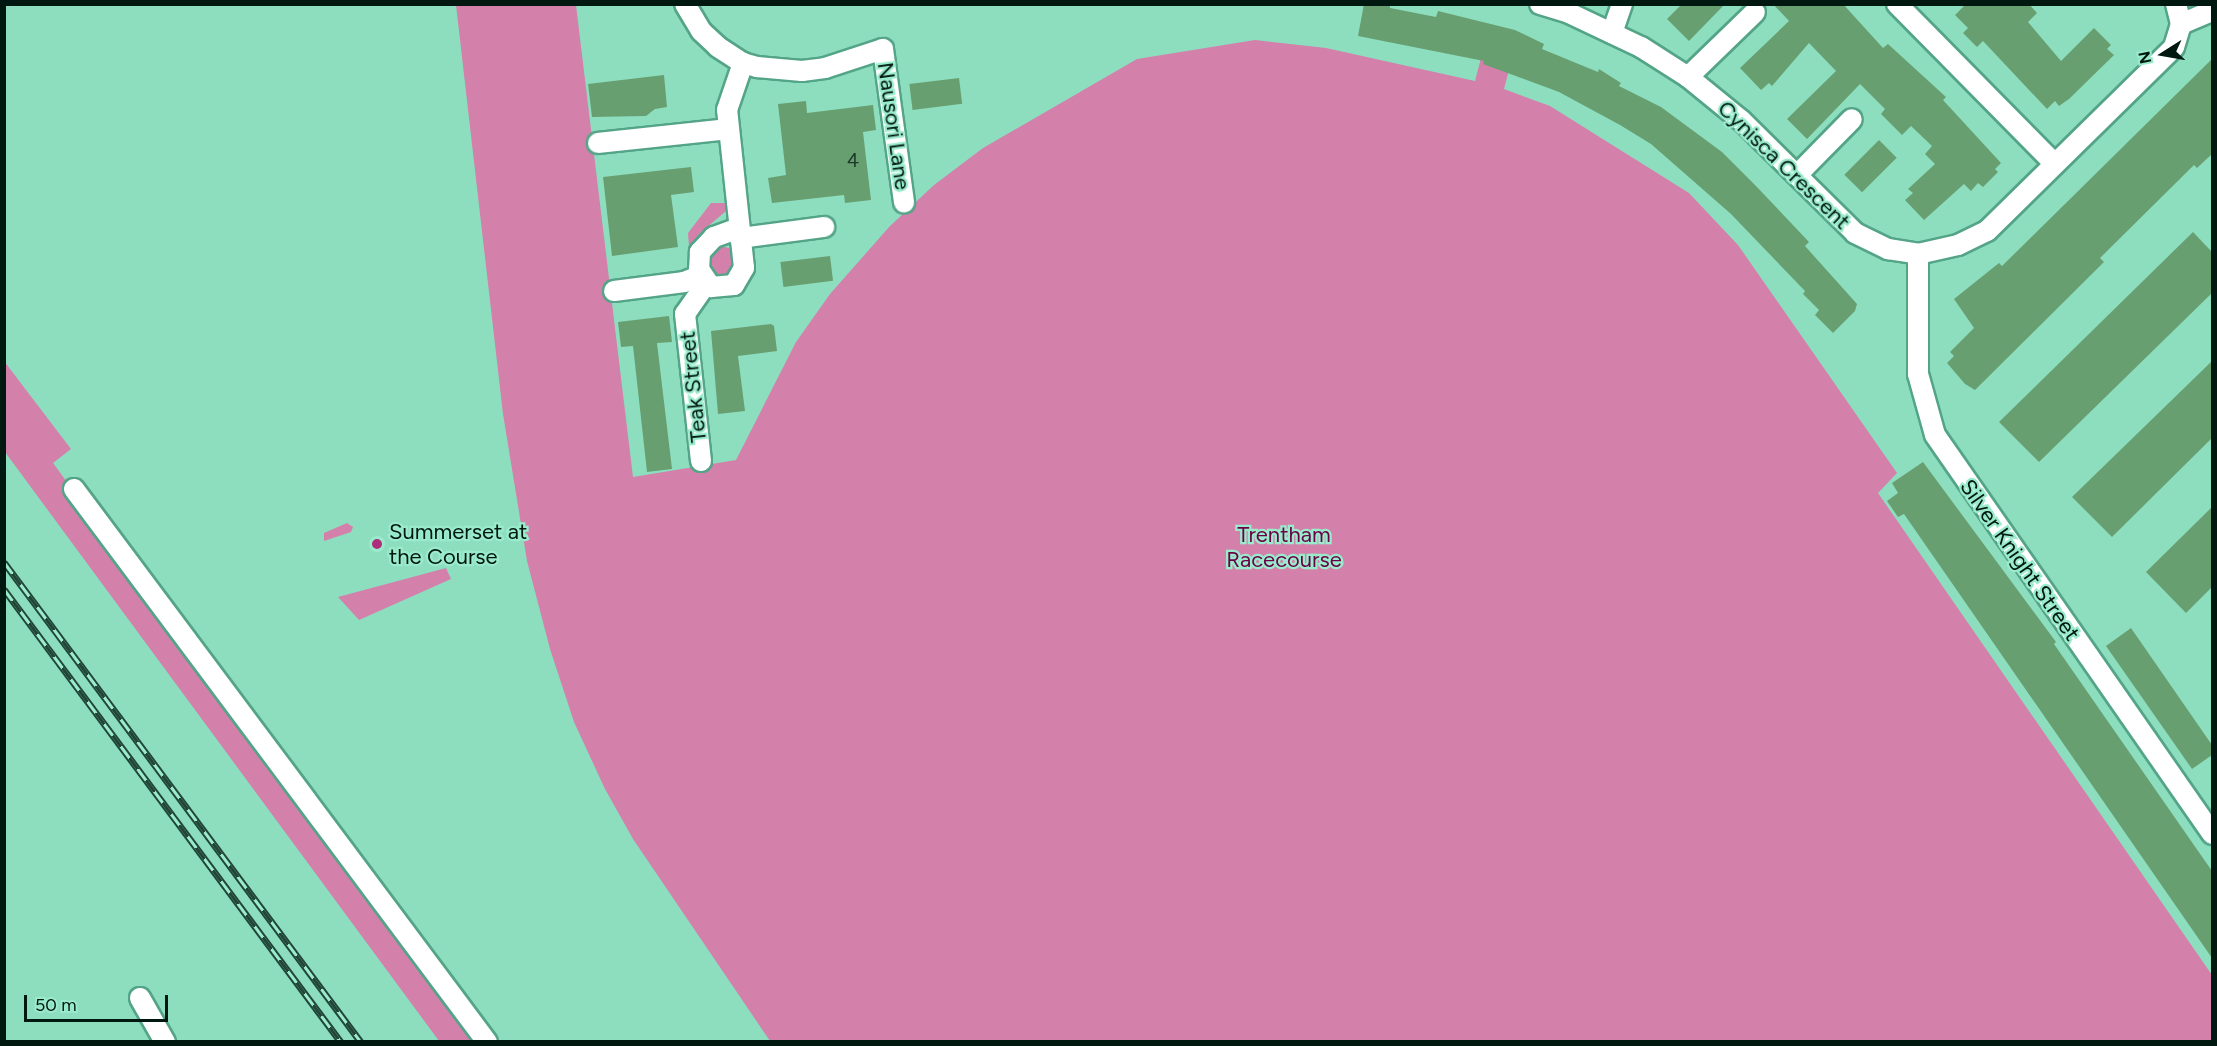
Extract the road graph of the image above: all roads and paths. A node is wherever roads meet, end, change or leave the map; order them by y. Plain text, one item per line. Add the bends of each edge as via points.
1 (685, 4) edge
2 (1540, 4) edge
3 (1622, 4) edge
4 (1897, 4) edge
5 (2176, 4) edge
6 (2212, 11) edge
7 (1755, 12) dead end
8 (2181, 24) junction
9 (1612, 33) junction
10 (743, 63) junction
11 (1688, 77) junction
12 (1852, 118) dead end
13 (728, 129) junction
14 (598, 143) dead end
15 (2054, 163) junction
16 (1797, 176) junction
17 (904, 203) dead end
18 (824, 227) dead end
19 (740, 233) junction
20 (1918, 254) junction
21 (704, 279) junction
22 (614, 291) dead end
23 (701, 461) dead end
24 (74, 489) dead end
25 (2212, 834) edge
26 (140, 998) dead end
27 (165, 1041) edge
28 (487, 1041) edge

1 - 10 street via 700,31
2 - 9 street, Cynisca Crescent
3 - 9 street
4 - 15 street
5 - 8 street
6 - 8 street
7 - 11 street
8 - 15 street, Cynisca Crescent via 2175,47
9 - 11 street, Cynisca Crescent
10 - 13 street via 729,100
10 - 17 street, Nausori Lane via 802,71 825,68 883,49
11 - 16 street, Cynisca Crescent via 1741,120
12 - 16 street
13 - 14 street
13 - 19 street
15 - 20 street, Cynisca Crescent via 1987,231 1958,245
16 - 20 street, Cynisca Crescent via 1855,233 1888,249
18 - 19 street, Teak Street
19 - 21 street, Teak Street via 707,243 698,261
19 - 21 street via 744,268 738,281 723,289
20 - 25 street, Silver Knight Street via 1918,374 1935,435
21 - 22 street
21 - 23 street, Teak Street via 685,314
24 - 28 street
26 - 27 street

